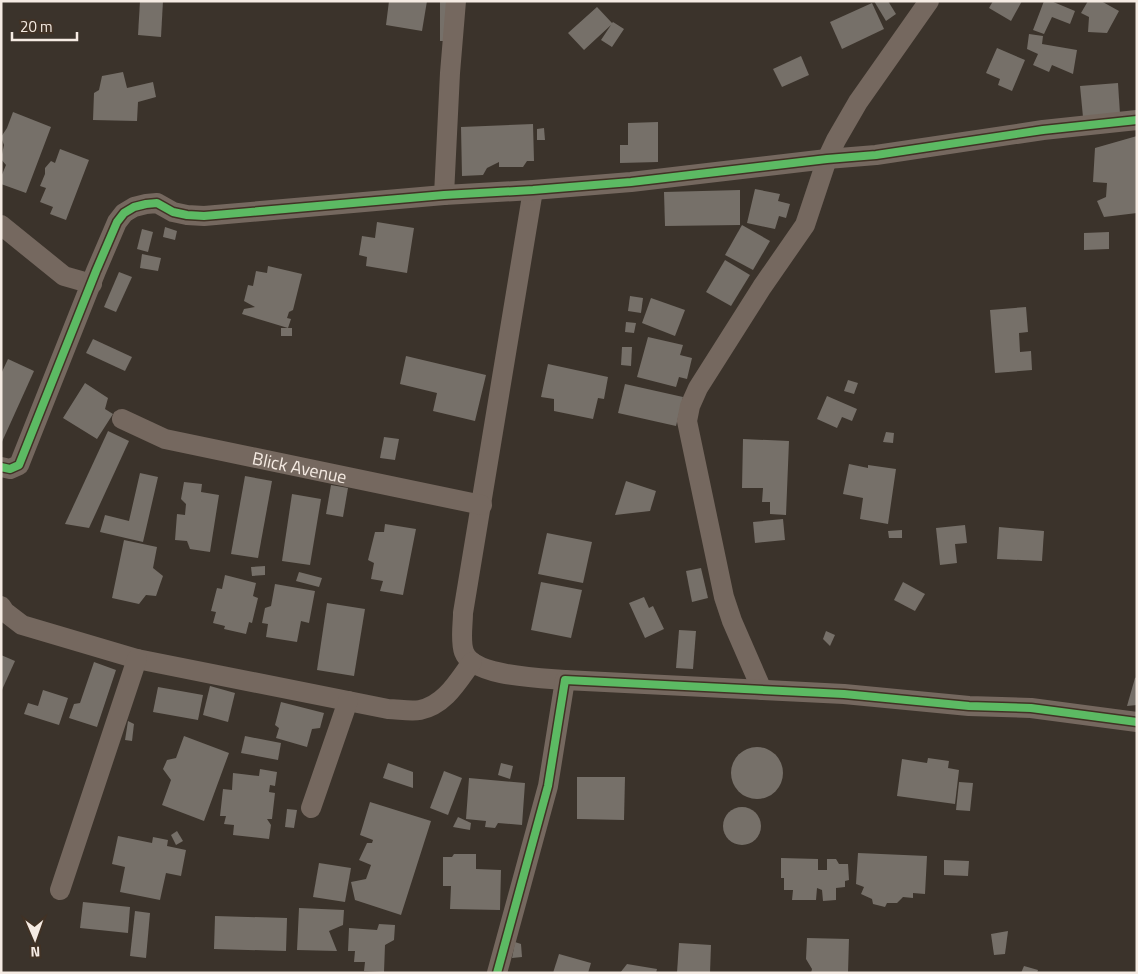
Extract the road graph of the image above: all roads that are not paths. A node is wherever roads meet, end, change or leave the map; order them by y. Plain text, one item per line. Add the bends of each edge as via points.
1 (456, 1) edge
2 (929, 1) edge
3 (1137, 120) edge
4 (828, 159) junction
5 (533, 190) junction
6 (444, 195) junction
7 (1, 225) edge
8 (92, 284) junction
9 (122, 420) dead end
10 (5, 468) edge
11 (482, 505) junction
12 (1, 606) edge
13 (137, 659) junction
14 (472, 662) junction
15 (565, 680) junction
16 (762, 690) junction
17 (348, 701) junction
18 (1137, 722) edge
19 (311, 808) dead end
20 (60, 890) dead end
21 (497, 973) edge

1 - 6 street
2 - 4 street via 858,102
3 - 4 street
4 - 5 street
4 - 16 street via 805,225 698,388 687,421 724,597
5 - 6 street
5 - 11 street
6 - 8 street via 204,216 173,212 157,203 134,207 117,222
7 - 8 street via 64,276
8 - 10 street via 19,465
9 - 11 street, Blick Avenue via 166,439
11 - 14 street via 463,613 464,652
12 - 13 street via 22,625
13 - 17 street
13 - 20 street
14 - 15 street via 485,669 511,675
14 - 17 street via 447,695 419,710 388,709
15 - 16 street
15 - 21 street via 548,786
16 - 18 street via 1030,708
17 - 19 street

